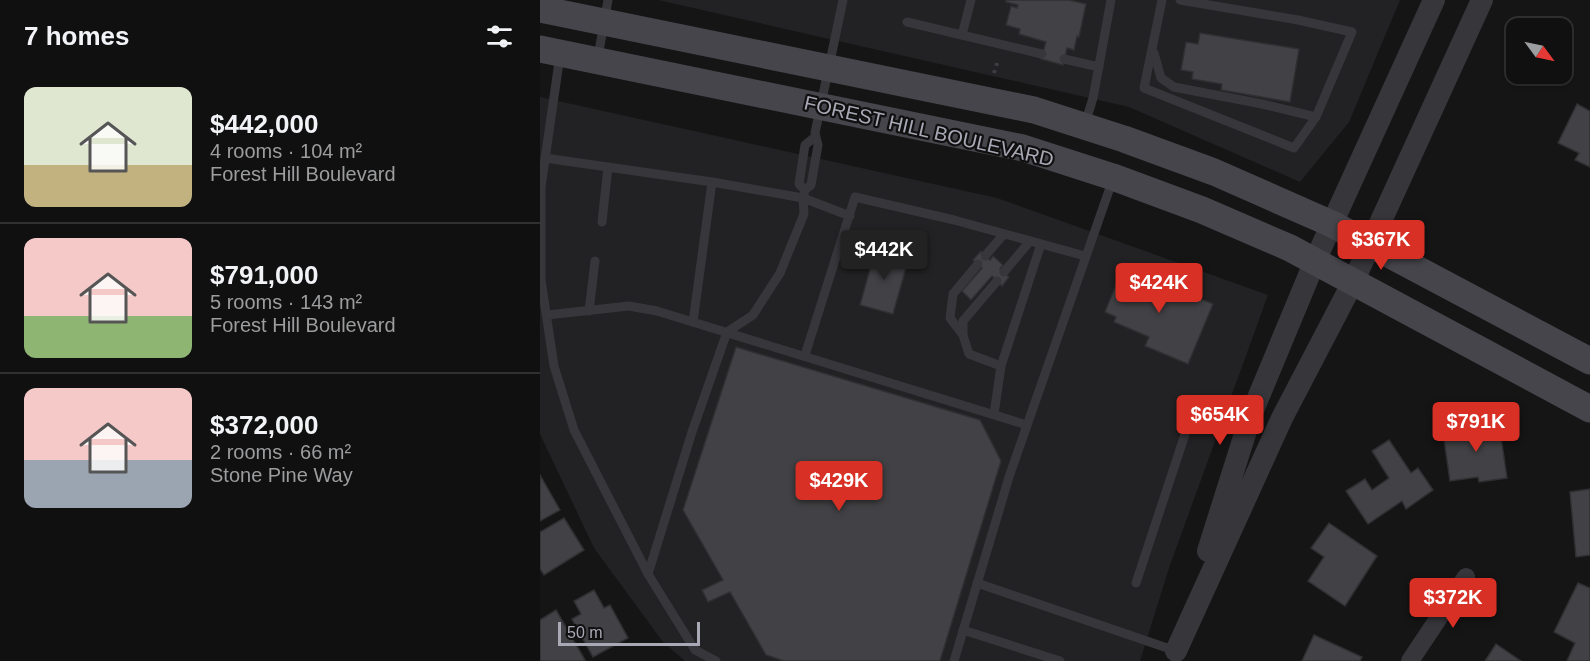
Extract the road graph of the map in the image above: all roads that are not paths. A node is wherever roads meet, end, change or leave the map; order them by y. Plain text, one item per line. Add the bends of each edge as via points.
1 (843, 0) edge
2 (971, 0) edge
3 (1111, 0) edge
4 (1162, 0) edge
5 (1180, 0) edge
6 (1434, 0) edge
7 (1482, 0) edge
8 (540, 9) edge
9 (607, 10) edge
10 (907, 22) dead end
11 (962, 35) junction
12 (1153, 47) junction
13 (550, 51) edge
14 (1042, 54) dead end
15 (1064, 59) dead end
16 (598, 60) junction
17 (828, 67) junction
18 (1099, 67) junction
19 (822, 106) junction
20 (1316, 117) junction
21 (1085, 126) junction
22 (545, 158) junction
23 (608, 167) junction
24 (1113, 177) junction
25 (712, 182) junction
26 (804, 194) junction
27 (850, 216) junction
28 (602, 222) dead end
29 (1332, 224) junction
30 (1004, 234) junction
31 (1030, 241) junction
32 (1371, 243) junction
33 (1041, 244) junction
34 (985, 256) dead end
35 (1085, 256) junction
36 (596, 261) dead end
37 (1315, 261) junction
38 (978, 264) dead end
39 (1004, 272) dead end
40 (1353, 280) junction
41 (997, 281) dead end
42 (589, 310) junction
43 (546, 315) junction
44 (693, 321) junction
45 (727, 332) junction
46 (963, 335) junction
47 (806, 355) junction
48 (1590, 361) edge
49 (1001, 366) junction
50 (1194, 407) dead end
51 (1590, 409) edge
52 (994, 414) junction
53 (1027, 424) junction
54 (648, 574) junction
55 (1466, 577) dead end
56 (977, 583) junction
57 (1136, 583) dead end
58 (963, 630) junction
59 (1175, 656) edge
60 (716, 661) edge
61 (954, 661) edge
62 (1060, 661) edge
63 (1410, 661) edge

1 - 17 lane
2 - 11 lane
3 - 18 lane
4 - 12 lane
5 - 20 lane via 1352,32
6 - 29 street
7 - 32 street
8 - 9 main road, FOREST HILL BOULEVARD
9 - 16 lane
9 - 17 main road, FOREST HILL BOULEVARD
10 - 11 lane
11 - 14 lane
12 - 20 lane via 1161,78 1174,87
12 - 20 lane via 1144,88 1294,148
13 - 16 main road, FOREST HILL BOULEVARD
13 - 22 lane
15 - 18 lane
16 - 19 main road, FOREST HILL BOULEVARD
17 - 19 lane
17 - 21 main road, FOREST HILL BOULEVARD via 1034,110
18 - 21 lane
19 - 24 main road, FOREST HILL BOULEVARD via 1023,148
19 - 26 lane via 815,137 805,145 799,184
21 - 29 main road, FOREST HILL BOULEVARD via 1214,172
22 - 23 lane
22 - 43 lane via 541,187 541,280
23 - 25 lane
23 - 28 lane
24 - 35 lane
24 - 37 main road, FOREST HILL BOULEVARD via 1202,210
25 - 26 lane
25 - 44 lane
26 - 27 lane
26 - 45 lane via 804,214 780,273 753,315
27 - 30 lane via 855,197
27 - 47 lane
29 - 32 main road, FOREST HILL BOULEVARD
29 - 37 street
30 - 31 lane
30 - 34 lane
31 - 33 lane
31 - 39 lane
32 - 40 street
32 - 48 main road, FOREST HILL BOULEVARD
33 - 35 lane
33 - 49 lane
35 - 53 lane
36 - 42 lane
37 - 40 main road, FOREST HILL BOULEVARD
37 - 59 street via 1251,415
38 - 46 lane via 953,294 950,318
40 - 51 main road, FOREST HILL BOULEVARD
40 - 59 street via 1282,418
41 - 46 lane via 963,321
42 - 43 lane
42 - 44 lane via 629,306
43 - 54 lane via 554,366 574,430
44 - 45 lane
45 - 47 lane
45 - 54 lane
46 - 49 lane via 969,354
47 - 52 lane
49 - 52 lane
50 - 57 lane
52 - 53 lane
53 - 56 lane
54 - 60 lane via 695,650
55 - 63 street
56 - 58 lane
56 - 59 lane
58 - 61 lane
58 - 62 lane

